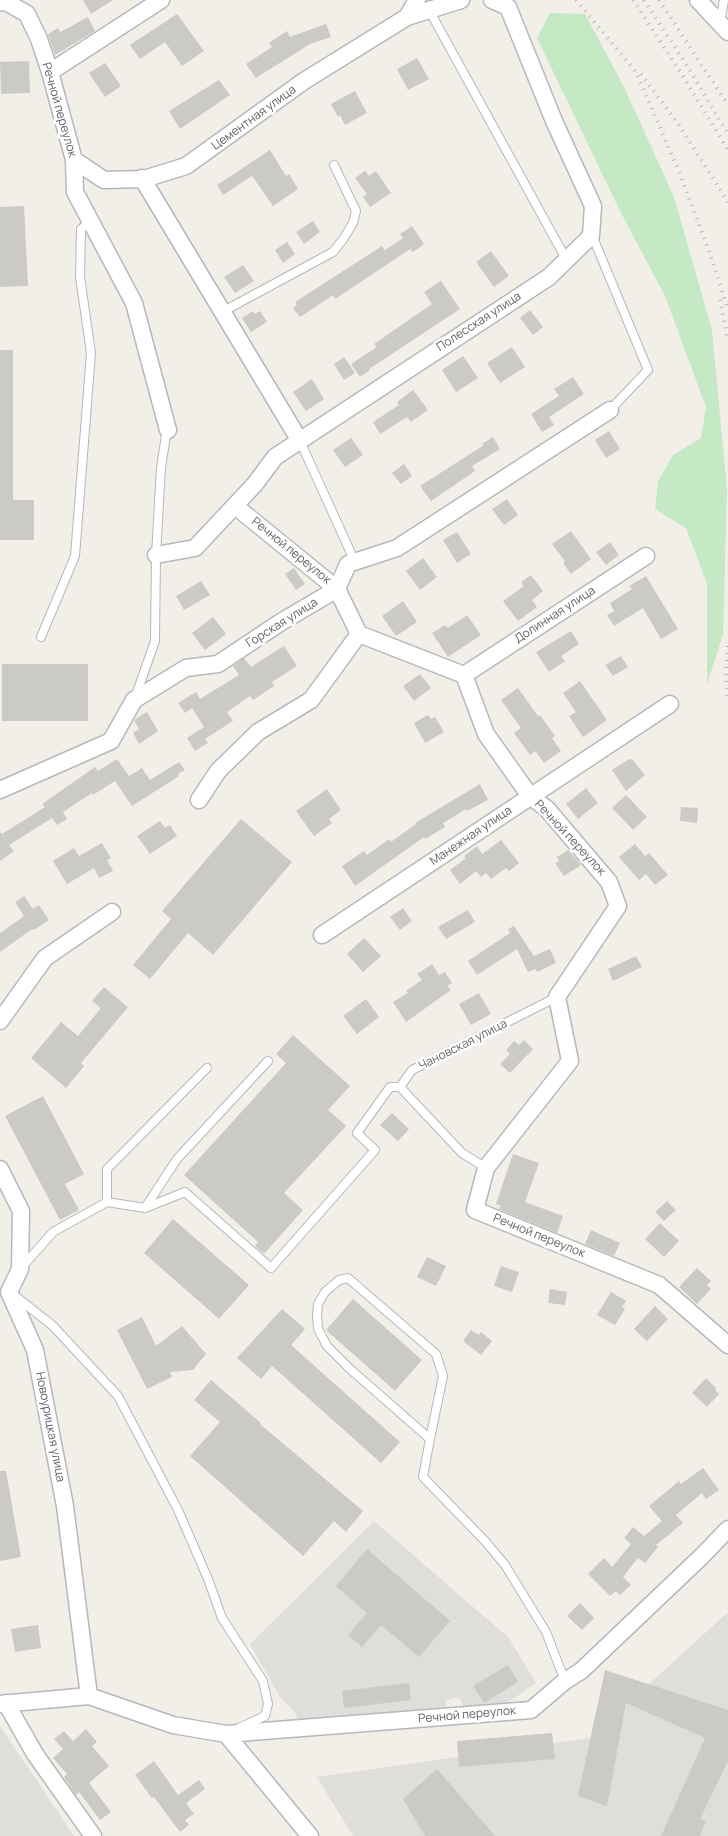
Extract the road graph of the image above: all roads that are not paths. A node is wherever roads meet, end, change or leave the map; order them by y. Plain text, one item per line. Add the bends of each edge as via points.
1 (160, 0) edge
2 (461, 0) edge
3 (492, 0) edge
4 (698, 0) edge
5 (724, 0) edge
6 (0, 2) edge
7 (423, 5) edge
8 (724, 27) edge
9 (50, 72) junction
10 (74, 160) junction
11 (334, 165) dead end
12 (142, 178) junction
13 (91, 221) junction
14 (591, 233) junction
15 (566, 260) junction
16 (222, 312) junction
17 (610, 410) joint
18 (167, 429) joint
19 (300, 441) junction
20 (235, 506) junction
21 (156, 555) junction
22 (646, 556) dead end
23 (355, 562) junction
24 (337, 589) junction
25 (359, 634) junction
26 (41, 637) dead end
27 (464, 675) junction
28 (134, 700) junction
29 (670, 704) dead end
30 (0, 790) edge
31 (530, 796) junction
32 (199, 800) dead end
33 (112, 912) dead end
34 (322, 935) dead end
35 (557, 997) junction
36 (0, 1021) edge
37 (268, 1061) dead end
38 (207, 1068) dead end
39 (400, 1087) junction
40 (486, 1168) junction
41 (0, 1169) edge
42 (107, 1202) junction
43 (145, 1208) junction
44 (20, 1269) junction
45 (4, 1292) edge
46 (728, 1345) edge
47 (430, 1439) junction
48 (728, 1529) edge
49 (565, 1681) junction
50 (89, 1696) junction
51 (3, 1703) edge
52 (226, 1734) junction
53 (93, 1836) edge
54 (310, 1836) edge

1 - 9 street
2 - 7 street
3 - 14 street via 508,7 593,206
4 - 8 street
5 - 8 lane
6 - 9 street, Речной переулок via 27,14
7 - 12 street, Цементная улица via 304,81 186,166
7 - 15 lane
9 - 10 street, Речной переулок
10 - 12 street, Цементная улица via 104,180
10 - 13 street, Речной переулок via 75,192
11 - 16 lane via 356,211 344,238 333,252
12 - 16 street
13 - 18 street, Речной переулок via 134,303
13 - 26 lane via 81,229 80,277 92,353 75,556
14 - 15 street, Полесская улица
14 - 17 lane via 648,370
15 - 19 street, Полесская улица via 549,276
16 - 19 street
17 - 23 street via 397,548
18 - 21 lane via 161,468
19 - 20 street, Полесская улица via 275,457
19 - 23 lane
20 - 21 street, Полесская улица via 195,548
20 - 24 street, Речной переулок
21 - 28 lane via 155,641
22 - 27 street, Долинная улица
23 - 24 street via 348,564
24 - 25 street, Речной переулок
24 - 28 street, Горская улица via 218,664 186,668
25 - 27 street
25 - 32 street via 311,700 258,732 218,771
27 - 31 street, Речной переулок via 486,734
28 - 30 street, Горская улица via 111,740
29 - 31 street, Манежная улица
31 - 34 street, Манежная улица
31 - 35 street, Речной переулок via 547,810 609,882 618,906
33 - 36 street via 45,958
35 - 39 lane, Чановская улица via 412,1070
35 - 40 street, Речной переулок via 570,1061
37 - 43 lane via 177,1159
38 - 42 lane via 107,1170
39 - 40 lane via 462,1154
39 - 43 lane, Чановская улица via 390,1087 357,1134 375,1150 271,1268 185,1192
40 - 46 street, Речной переулок via 475,1210 659,1285
41 - 44 street via 21,1211
42 - 43 lane
42 - 44 lane via 53,1232
44 - 45 street
45 - 50 street, Новоурицкая улица via 35,1350 65,1506
45 - 52 lane via 52,1325 118,1396 178,1510 222,1618 263,1681 268,1704 265,1716
47 - 47 lane via 443,1376 436,1354 348,1278 339,1280 325,1292 318,1304 318,1329 327,1346
47 - 49 lane via 423,1477 505,1565 546,1632
48 - 49 street, Речной переулок via 581,1671
49 - 52 street, Речной переулок via 531,1710
50 - 51 street
50 - 52 street, Речной переулок via 173,1725
51 - 53 street
52 - 54 street

